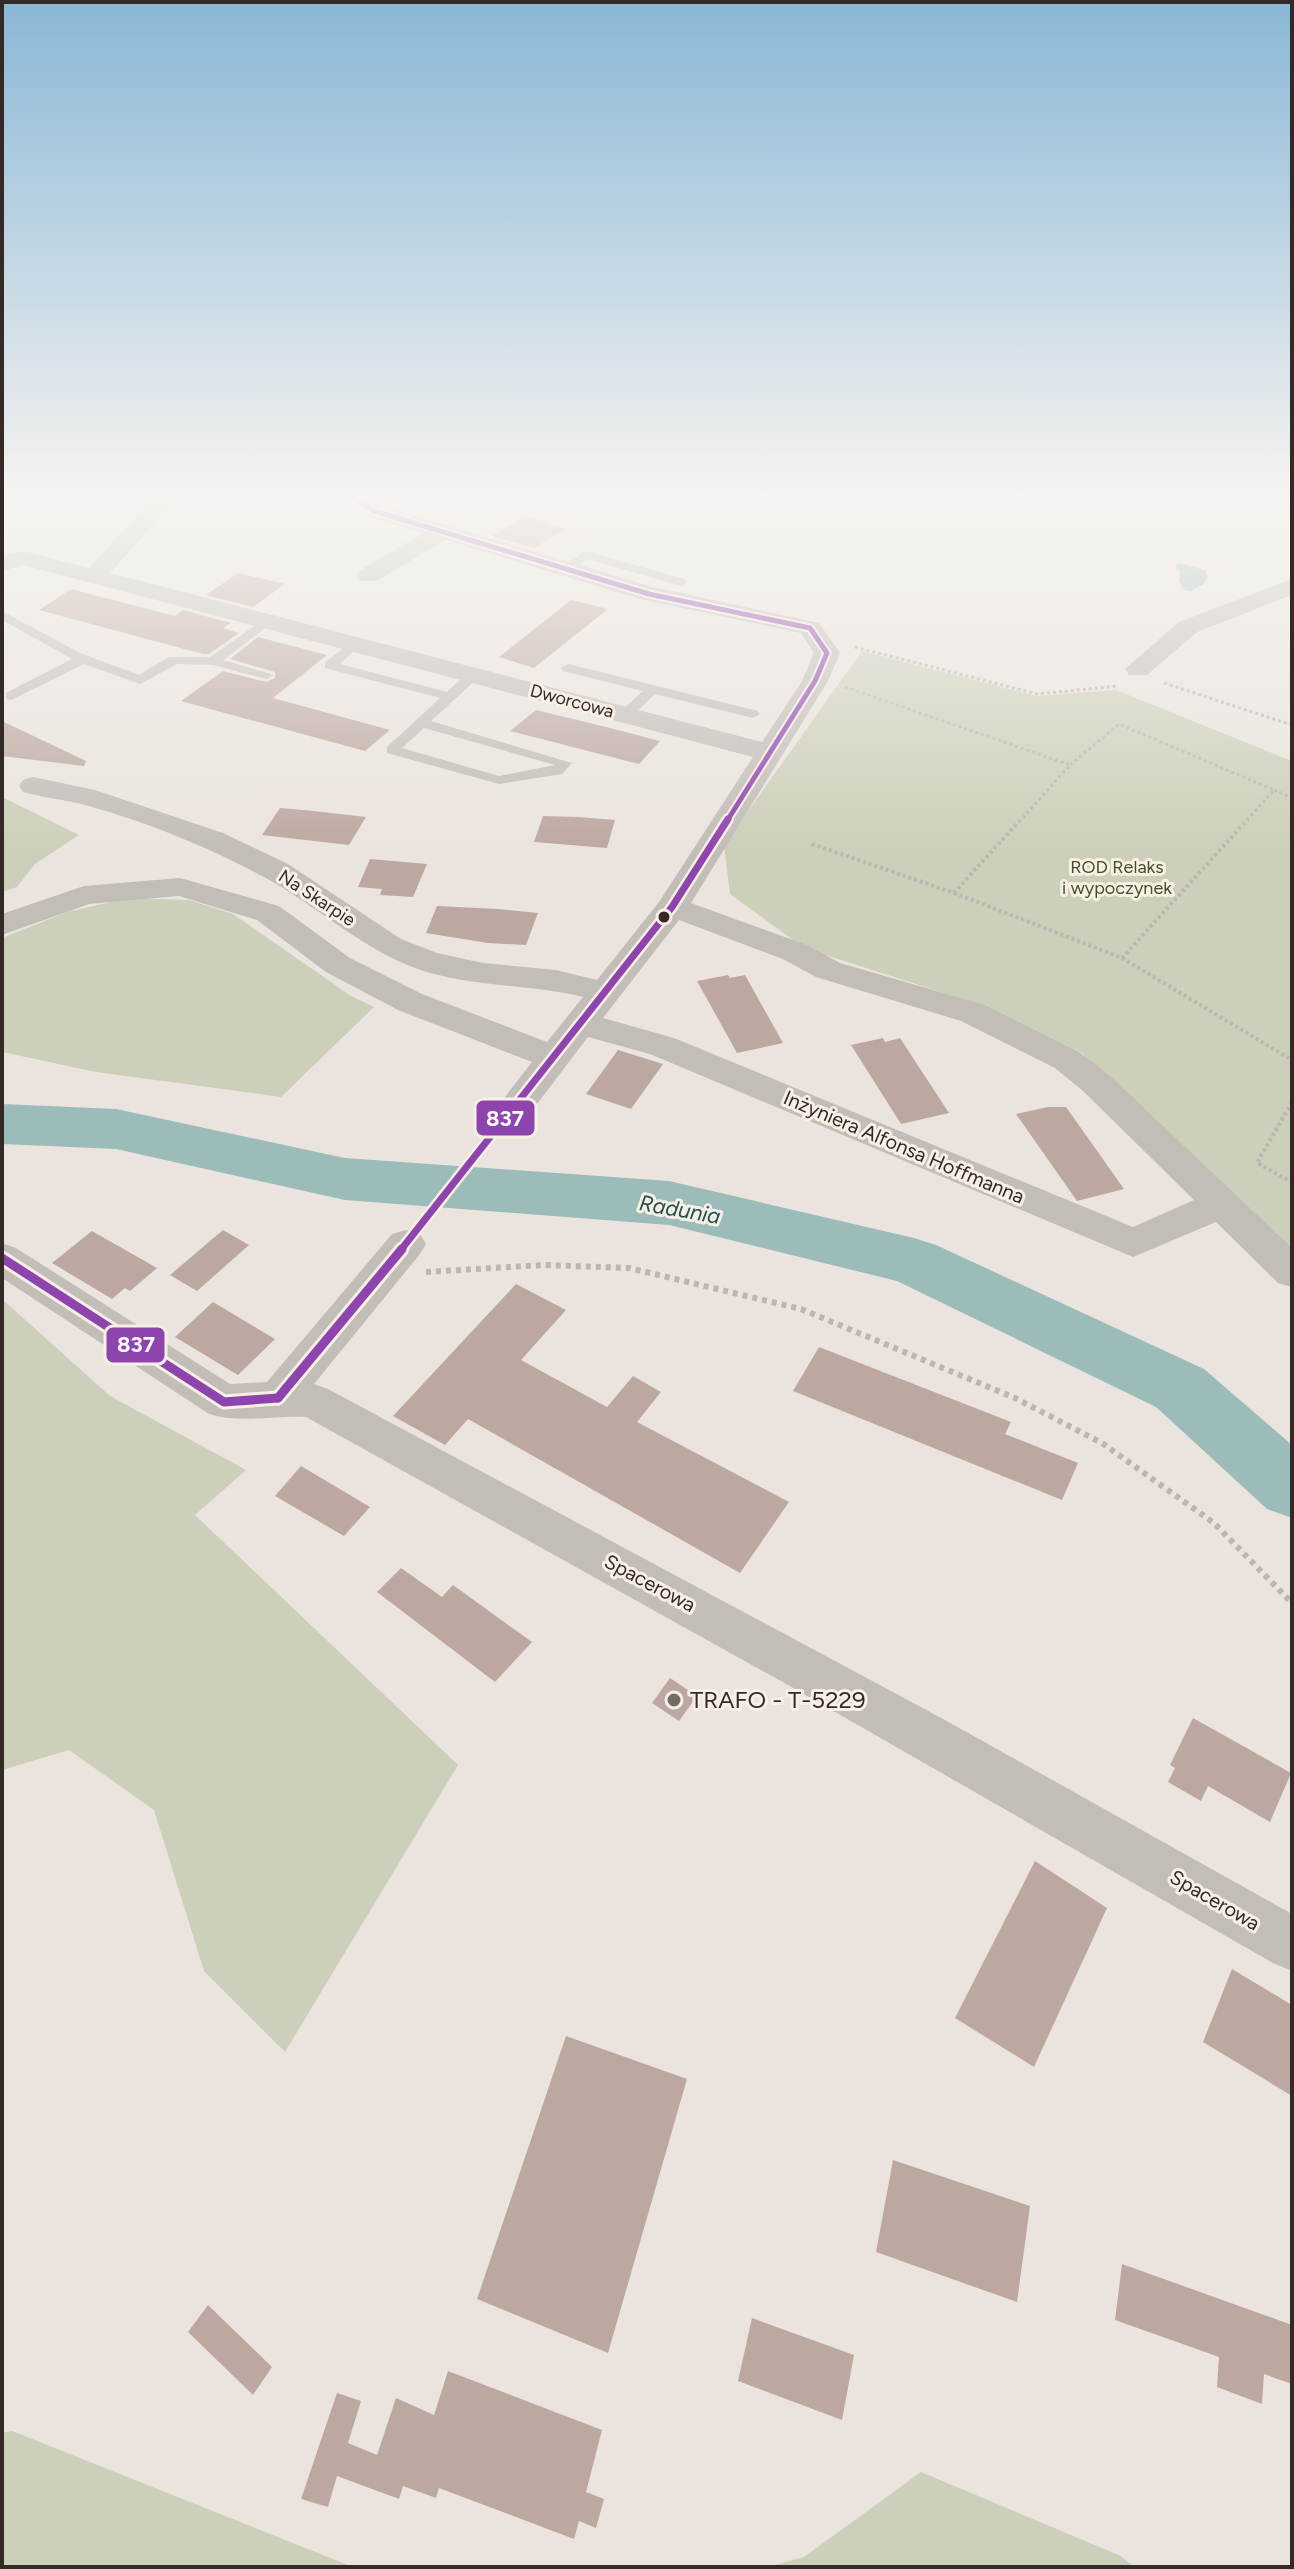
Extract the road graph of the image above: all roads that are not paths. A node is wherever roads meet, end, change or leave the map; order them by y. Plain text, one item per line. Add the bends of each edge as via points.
1 (235, 613) edge
2 (754, 613) edge
3 (1224, 613) edge
4 (2, 615) edge
5 (267, 621) junction
6 (355, 644) junction
7 (83, 659) junction
8 (213, 661) junction
9 (568, 668) dead end
10 (267, 675) dead end
11 (473, 675) junction
12 (1133, 677) road end
13 (652, 689) junction
14 (11, 696) dead end
15 (450, 697) junction
16 (753, 714) dead end
17 (625, 715) junction
18 (422, 723) junction
19 (771, 753) junction
20 (33, 786) dead end
21 (672, 907) junction
22 (2, 925) edge
23 (604, 992) junction
24 (582, 1024) junction
25 (555, 1058) junction
26 (508, 1116) dead end
27 (1221, 1204) junction
28 (2, 1258) edge
29 (394, 1259) road end
30 (1292, 1272) edge
31 (278, 1398) junction
32 (1292, 1944) edge

1 - 5 street, Dworcowa
2 - 19 street via 810,628 822,665
3 - 12 street via 1188,627
4 - 7 lane
5 - 6 street, Dworcowa
5 - 8 lane
6 - 11 street, Dworcowa
6 - 15 lane via 330,665
7 - 8 lane via 140,680 174,660
7 - 14 lane
8 - 10 lane
9 - 13 lane
11 - 15 lane
11 - 17 street, Dworcowa
13 - 16 lane
13 - 17 lane
15 - 18 lane
17 - 19 street, Dworcowa
18 - 18 lane via 392,750 499,780 557,771 565,763
19 - 21 street
20 - 23 street, Na Skarpie via 109,803 212,839 277,871 390,946 429,962
21 - 23 street
21 - 27 street via 795,952 828,970 973,1013 1020,1034 1096,1083
22 - 25 street via 84,895 180,887 268,913 338,965 410,1002
23 - 24 street
24 - 25 street
24 - 27 street, Inżyniera Alfonsa Hoffmanna via 662,1046 1133,1243
25 - 26 street
27 - 30 street
28 - 31 street, Spacerowa via 224,1402
29 - 31 street
31 - 32 street, Spacerowa via 313,1401 846,1690

